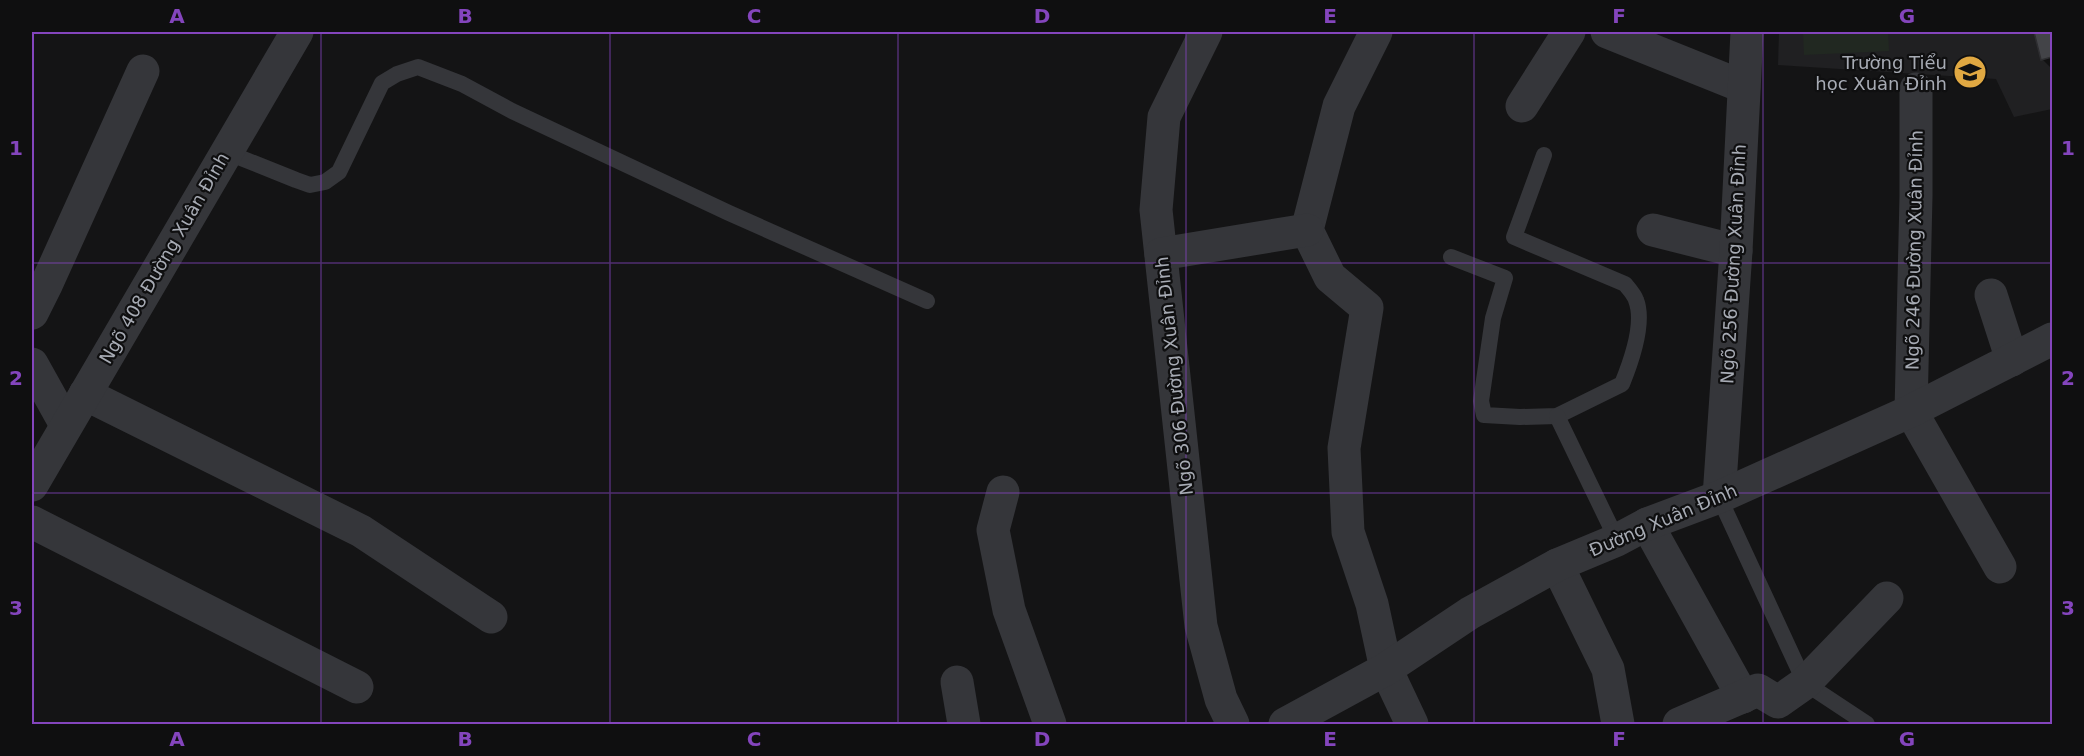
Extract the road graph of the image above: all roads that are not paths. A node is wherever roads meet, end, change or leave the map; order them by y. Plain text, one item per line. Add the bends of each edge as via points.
1 (297, 32) edge
2 (1206, 32) edge
3 (1376, 32) edge
4 (1569, 32) edge
5 (1607, 32) edge
6 (1747, 32) edge
7 (143, 71) dead end
8 (1744, 87) junction
9 (1916, 89) dead end
10 (1522, 106) dead end
11 (226, 152) junction
12 (1544, 155) dead end
13 (1307, 230) junction
14 (1653, 230) dead end
15 (1736, 251) junction
16 (1161, 254) junction
17 (1451, 257) dead end
18 (1991, 295) dead end
19 (927, 301) dead end
20 (32, 313) edge
21 (2052, 339) edge
22 (2012, 360) junction
23 (32, 364) edge
24 (85, 394) junction
25 (1911, 411) junction
26 (1557, 416) junction
27 (66, 425) junction
28 (32, 485) edge
29 (1003, 492) dead end
30 (1719, 497) junction
31 (32, 522) edge
32 (1647, 524) junction
33 (1617, 540) junction
34 (1557, 565) junction
35 (2000, 567) dead end
36 (1887, 598) dead end
37 (491, 617) dead end
38 (1386, 669) junction
39 (957, 682) dead end
40 (1805, 683) junction
41 (357, 687) dead end
42 (1743, 697) junction
43 (964, 724) edge
44 (1050, 724) edge
45 (1233, 724) edge
46 (1285, 724) edge
47 (1412, 724) edge
48 (1617, 724) edge
49 (1679, 724) edge
50 (1867, 724) edge

1 - 11 street, Ngõ 408 Đường Xuân Đỉnh
2 - 16 street, Ngõ 306 Đường Xuân Đỉnh via 1164,117 1156,210
3 - 13 street via 1339,105
4 - 10 street
5 - 8 street
6 - 8 street, Ngõ 256 Đường Xuân Đỉnh
7 - 20 street
8 - 15 street, Ngõ 256 Đường Xuân Đỉnh
9 - 25 street, Ngõ 246 Đường Xuân Đỉnh
11 - 19 lane via 303,182 325,182 339,172 382,83 418,67
11 - 24 street, Ngõ 408 Đường Xuân Đỉnh
12 - 26 lane via 1514,237 1625,284 1636,300 1639,317 1622,384
13 - 16 street
13 - 38 street via 1330,278 1367,308 1344,448 1348,532 1372,604
14 - 15 street
15 - 30 street, Ngõ 256 Đường Xuân Đỉnh
16 - 45 street, Ngõ 306 Đường Xuân Đỉnh via 1201,626 1221,699
17 - 26 lane via 1505,278 1493,318 1481,401 1484,415
18 - 22 street
21 - 22 street, Đường Xuân Đỉnh
22 - 25 street, Đường Xuân Đỉnh
23 - 27 street
24 - 27 street, Ngõ 408 Đường Xuân Đỉnh
24 - 37 street via 361,531
25 - 30 street, Đường Xuân Đỉnh
25 - 35 street
26 - 33 lane
27 - 28 street, Ngõ 408 Đường Xuân Đỉnh
29 - 44 street via 993,530 1009,610
30 - 32 street, Đường Xuân Đỉnh
30 - 40 lane
31 - 41 street
32 - 33 street, Đường Xuân Đỉnh
32 - 42 street
33 - 34 street, Đường Xuân Đỉnh
34 - 38 street, Đường Xuân Đỉnh via 1470,613
34 - 48 street via 1608,669
36 - 40 street
38 - 46 street, Đường Xuân Đỉnh
38 - 47 street
39 - 43 street
40 - 42 street via 1778,702 1758,690
40 - 50 lane
42 - 49 street

